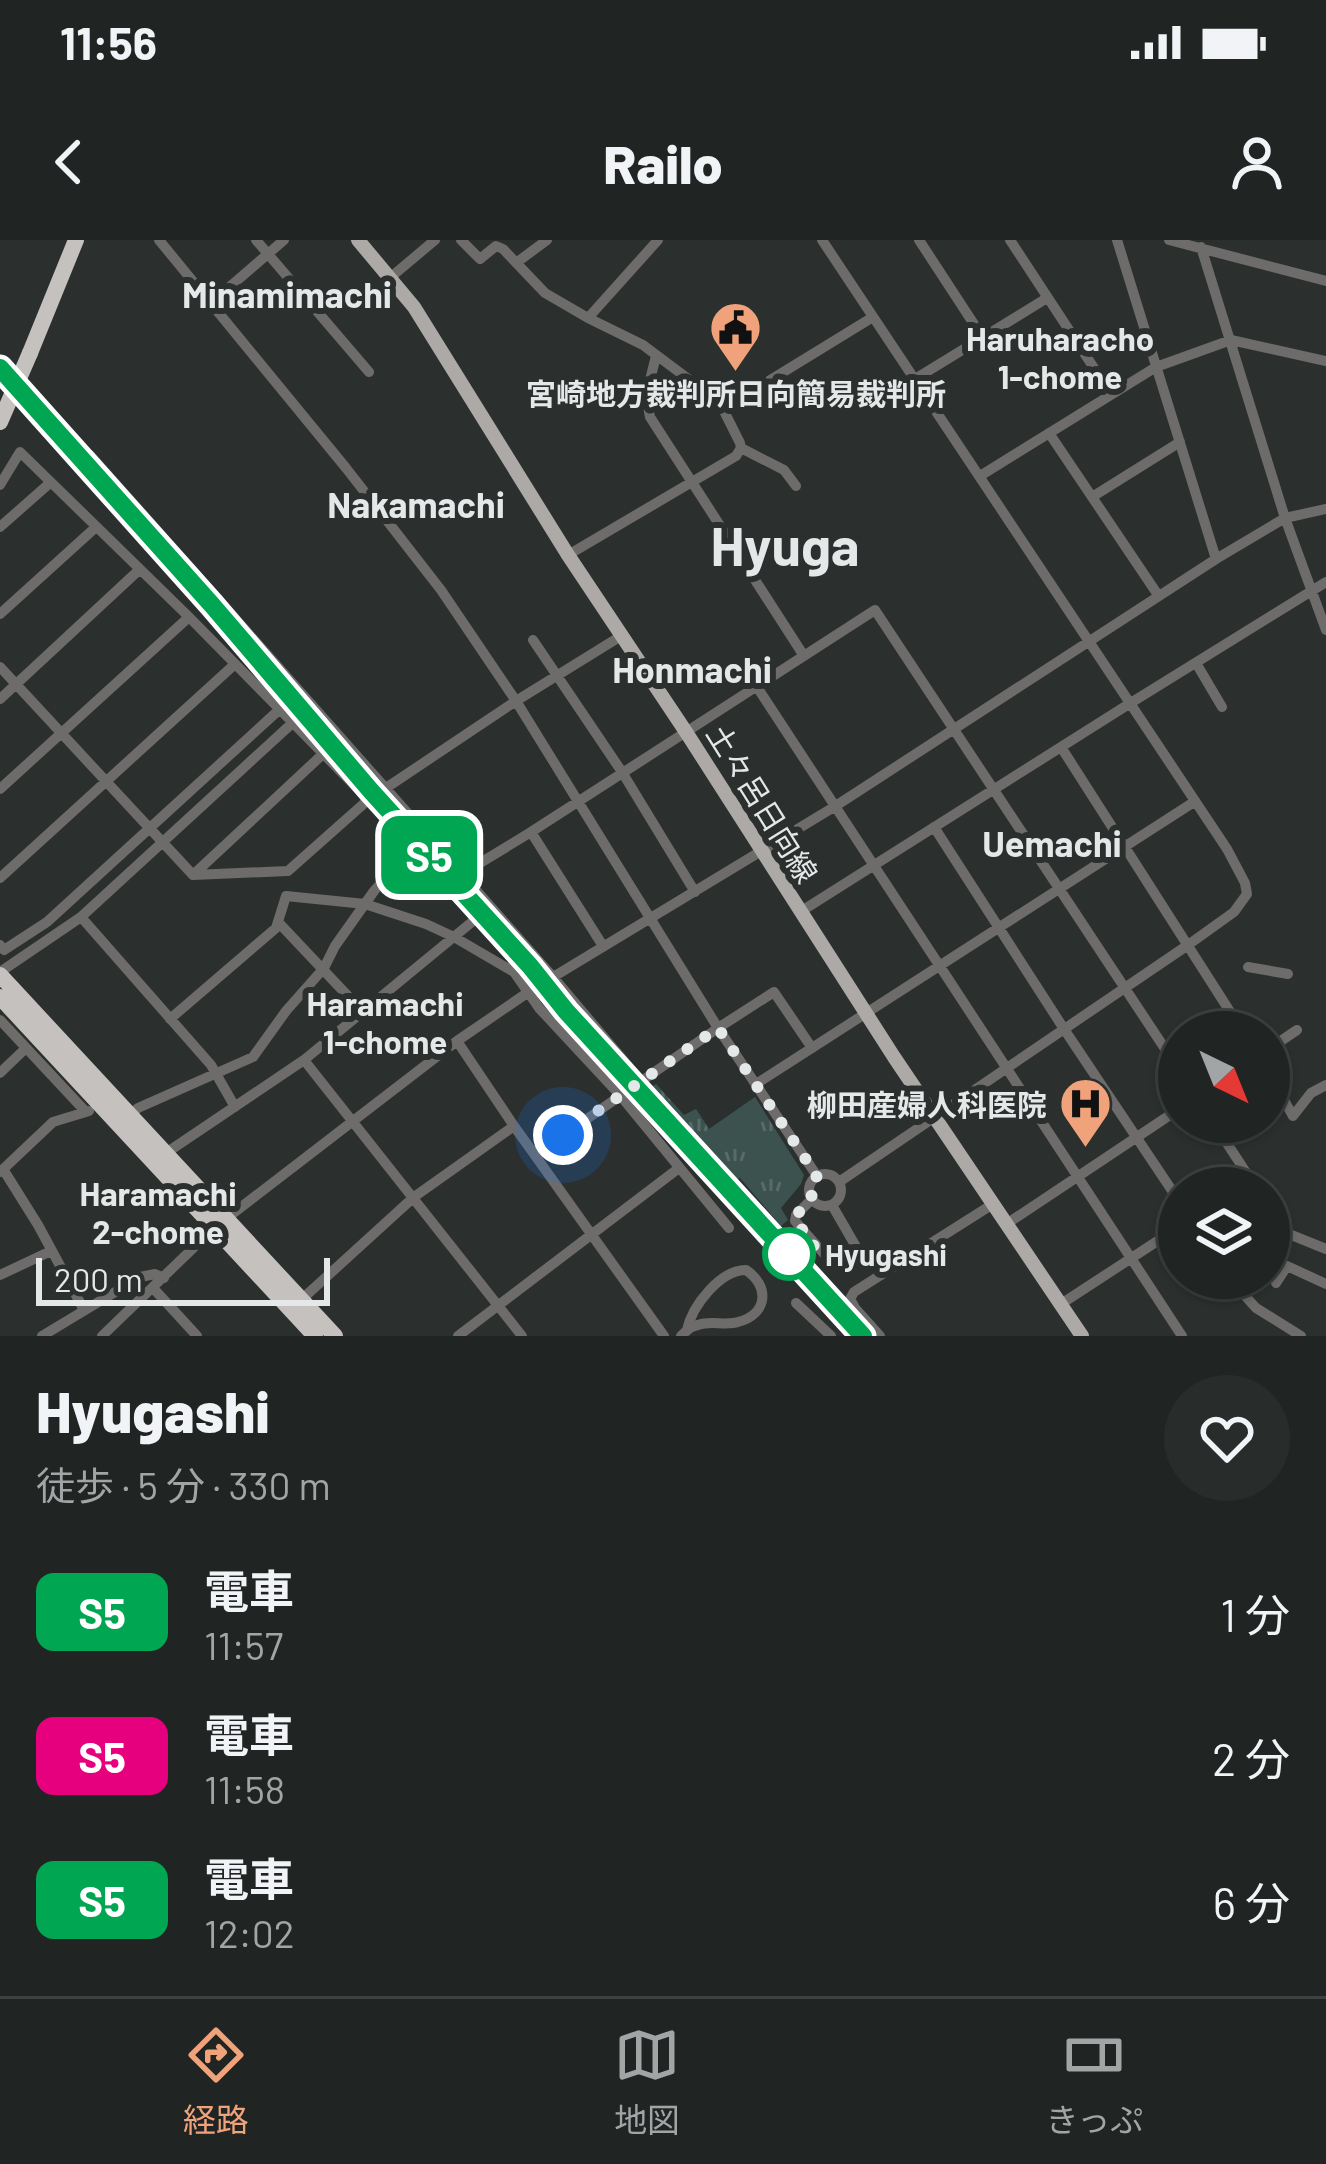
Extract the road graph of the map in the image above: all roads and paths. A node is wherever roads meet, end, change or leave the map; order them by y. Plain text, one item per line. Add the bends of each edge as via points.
1 (76, 240) edge
2 (160, 240) edge
3 (256, 240) edge
4 (284, 240) edge
5 (358, 240) edge
6 (435, 240) edge
7 (461, 240) edge
8 (658, 240) edge
9 (822, 240) edge
10 (919, 240) edge
11 (1010, 240) edge
12 (1117, 240) edge
13 (1168, 240) edge
14 (544, 241) edge
15 (1201, 247) junction
16 (268, 254) junction
17 (516, 263) junction
18 (391, 278) junction
19 (1326, 280) edge
20 (1047, 298) junction
21 (211, 303) junction
22 (874, 317) junction
23 (588, 318) junction
24 (983, 338) junction
25 (1231, 340) junction
26 (656, 356) junction
27 (1326, 361) edge
28 (1156, 367) junction
29 (369, 371) dead end
30 (915, 380) junction
31 (1111, 394) junction
32 (720, 403) junction
33 (0, 422) edge
34 (1049, 433) junction
35 (1180, 442) junction
36 (741, 448) junction
37 (90, 455) dead end
38 (980, 476) junction
39 (51, 482) junction
40 (690, 483) junction
41 (0, 485) edge
42 (796, 485) dead end
43 (1092, 496) junction
44 (1326, 509) edge
45 (1285, 518) junction
46 (0, 527) edge
47 (96, 527) junction
48 (568, 555) junction
49 (1216, 559) junction
50 (139, 570) junction
51 (1326, 582) edge
52 (1312, 592) junction
53 (1158, 595) junction
54 (0, 614) edge
55 (189, 616) junction
56 (1326, 630) edge
57 (621, 636) junction
58 (533, 640) dead end
59 (1087, 641) junction
60 (804, 656) junction
61 (1196, 663) junction
62 (235, 664) junction
63 (0, 667) edge
64 (556, 676) junction
65 (16, 684) junction
66 (757, 687) junction
67 (0, 699) edge
68 (516, 701) junction
69 (1129, 704) junction
70 (311, 705) junction
71 (1222, 707) dead end
72 (280, 710) junction
73 (292, 722) junction
74 (953, 728) junction
75 (686, 732) junction
76 (61, 734) junction
77 (1061, 747) junction
78 (323, 754) junction
79 (622, 772) junction
80 (105, 782) junction
81 (385, 788) junction
82 (0, 789) edge
83 (994, 789) junction
84 (368, 800) junction
85 (577, 800) junction
86 (1194, 802) junction
87 (834, 807) junction
88 (934, 827) junction
89 (149, 829) junction
90 (531, 832) junction
91 (161, 841) junction
92 (414, 846) junction
93 (1126, 846) junction
94 (762, 852) junction
95 (874, 866) junction
96 (288, 871) junction
97 (193, 874) junction
98 (462, 874) junction
99 (0, 878) edge
100 (1059, 889) junction
101 (695, 892) junction
102 (286, 896) junction
103 (365, 904) junction
104 (800, 912) junction
105 (81, 917) junction
106 (478, 917) junction
107 (651, 918) junction
108 (279, 923) junction
109 (998, 928) junction
110 (454, 937) junction
111 (0, 945) edge
112 (1188, 945) junction
113 (603, 946) junction
114 (939, 965) junction
115 (1248, 967) dead end
116 (325, 968) junction
117 (514, 972) junction
118 (0, 974) edge
119 (1288, 974) dead end
120 (553, 977) junction
121 (1125, 988) junction
122 (530, 991) junction
123 (0, 998) edge
124 (362, 1011) junction
125 (1230, 1011) edge
126 (865, 1013) junction
127 (170, 1019) junction
128 (0, 1020) edge
129 (718, 1028) junction
130 (1064, 1029) junction
131 (1298, 1030) dead end
132 (1290, 1035) edge
133 (1158, 1038) edge
134 (457, 1041) junction
135 (26, 1048) junction
136 (812, 1048) junction
137 (304, 1060) junction
138 (1006, 1068) junction
139 (216, 1072) junction
140 (0, 1073) edge
141 (641, 1080) junction
142 (756, 1084) junction
143 (1326, 1084) edge
144 (620, 1095) junction
145 (235, 1107) junction
146 (93, 1108) junction
147 (1290, 1111) edge
148 (131, 1114) junction
149 (935, 1117) junction
150 (352, 1120) junction
151 (1158, 1123) edge
152 (514, 1126) junction
153 (684, 1132) dead end
154 (1138, 1136) junction
155 (166, 1153) junction
156 (535, 1155) junction
157 (679, 1168) junction
158 (1158, 1168) edge
159 (2, 1170) edge
160 (817, 1176) junction
161 (1078, 1176) junction
162 (839, 1181) junction
163 (414, 1197) junction
164 (812, 1199) junction
165 (993, 1204) junction
166 (832, 1205) junction
167 (1008, 1223) junction
168 (220, 1224) junction
169 (729, 1228) dead end
170 (592, 1233) junction
171 (1290, 1234) edge
172 (1158, 1241) edge
173 (1326, 1249) edge
174 (51, 1251) junction
175 (1131, 1258) junction
176 (1290, 1267) edge
177 (0, 1275) edge
178 (164, 1279) junction
179 (1326, 1284) edge
180 (153, 1288) junction
181 (107, 1296) junction
182 (1248, 1299) edge
183 (301, 1300) junction
184 (796, 1303) dead end
185 (1061, 1304) junction
186 (499, 1305) junction
187 (84, 1310) junction
188 (122, 1318) junction
189 (684, 1333) edge
190 (42, 1336) edge
191 (103, 1336) edge
192 (197, 1336) edge
193 (315, 1336) edge
194 (334, 1336) edge
195 (458, 1336) edge
196 (522, 1336) edge
197 (664, 1336) edge
198 (832, 1336) edge
199 (880, 1336) edge
200 (1082, 1336) edge
201 (1183, 1336) edge
202 (1300, 1336) edge

1 - 33 highway, bridge
2 - 21 street
3 - 16 street
4 - 16 street
5 - 18 main road, 土々呂日向線
6 - 18 street
7 - 17 street via 479,260 496,246
8 - 23 street
9 - 22 street
10 - 24 street
11 - 20 street
12 - 28 street
13 - 15 street
14 - 17 street
15 - 19 street
15 - 25 street
16 - 21 street
16 - 29 street
17 - 23 street via 545,293
18 - 48 main road, 土々呂日向線
20 - 24 street
20 - 31 street
21 - 68 street via 441,590
22 - 30 street
22 - 32 street
23 - 26 street
24 - 30 street
25 - 27 street
25 - 28 street
25 - 45 street
26 - 32 street
26 - 40 street via 646,407
28 - 31 street
28 - 35 street
30 - 38 street
31 - 34 street
32 - 36 street
34 - 38 street
34 - 43 street
35 - 43 street
35 - 49 street
36 - 40 street
36 - 42 street
37 - 70 street
38 - 59 street
39 - 41 street via 20,452
39 - 46 street
39 - 47 street
40 - 48 street
40 - 60 street
43 - 53 street
44 - 45 street
45 - 49 street
45 - 52 street
47 - 50 street
47 - 54 street
48 - 57 main road, 土々呂日向線
49 - 53 street
50 - 55 street
50 - 65 street
51 - 52 street
52 - 56 street
52 - 61 street
53 - 59 street
55 - 62 street
55 - 76 street
57 - 64 street
57 - 75 main road, 土々呂日向線
58 - 64 street
59 - 69 street
59 - 74 street
60 - 66 street
60 - 74 street via 874,610
61 - 69 street
61 - 71 street
62 - 72 street
62 - 80 street
63 - 65 street
64 - 68 street
64 - 79 street
65 - 67 street
65 - 76 street
66 - 75 street
66 - 87 street
68 - 81 street
68 - 85 street
69 - 77 street
69 - 86 street
70 - 73 street
70 - 81 street
72 - 73 street
72 - 89 street
73 - 78 street
73 - 91 street
74 - 83 street
74 - 87 street
75 - 79 street
75 - 94 main road, 土々呂日向線
76 - 80 street
76 - 82 street
77 - 83 street
77 - 93 street
78 - 84 street
78 - 97 street
79 - 85 street
79 - 101 street
80 - 89 street
80 - 99 street
81 - 84 street
81 - 98 street
83 - 88 street
83 - 100 street
84 - 92 street
84 - 96 street
85 - 90 street
85 - 107 street
86 - 93 street
86 - 112 street via 1247,894
87 - 94 street
87 - 95 street
88 - 95 street
88 - 109 street
89 - 91 street
89 - 111 street via 47,922 4,950
90 - 98 street
90 - 113 street
91 - 97 street
91 - 105 street
92 - 103 street
92 - 106 street
93 - 100 street
93 - 112 street
94 - 101 street
94 - 104 main road, 土々呂日向線
95 - 104 street
95 - 114 street
96 - 97 street
96 - 102 street
98 - 120 street
100 - 109 street
100 - 121 street
101 - 107 street
102 - 103 street
102 - 108 street
103 - 110 street
103 - 116 street
104 - 126 main road, 土々呂日向線
105 - 118 street
105 - 127 street
106 - 110 street
106 - 117 street via 513,955
107 - 113 street
107 - 129 street
108 - 116 street
108 - 127 street
109 - 114 street
109 - 130 street
110 - 117 street
110 - 124 street
112 - 121 street
112 - 125 street
113 - 120 street
114 - 126 street
114 - 138 street
115 - 119 street
116 - 124 street
116 - 139 street via 253,1057
117 - 122 street
118 - 148 highway
120 - 122 street
120 - 141 street
121 - 130 street
121 - 133 street
122 - 134 street
122 - 144 street
123 - 146 highway
124 - 137 street
126 - 136 street
126 - 149 main road, 土々呂日向線
127 - 139 street
128 - 135 street
129 - 136 street via 774,992
129 - 141 street
129 - 142 street
130 - 138 street
130 - 154 street
131 - 132 street
134 - 150 street
134 - 152 street
135 - 140 street
135 - 146 street
136 - 142 street
137 - 145 street
137 - 150 street
138 - 149 street
138 - 161 street
139 - 145 street
139 - 148 street
141 - 144 street
141 - 153 street
142 - 160 street
143 - 147 street via 1293,1116
144 - 156 street
144 - 157 street
145 - 155 street
146 - 159 street via 53,1122
146 - 168 highway
148 - 155 highway
149 - 162 street
149 - 165 main road, 土々呂日向線
150 - 163 street
150 - 168 street
151 - 154 street
152 - 156 street
152 - 163 street
154 - 158 street
154 - 161 street
155 - 168 highway
156 - 170 street
157 - 169 street
157 - 170 street
159 - 174 street
160 - 162 street
160 - 164 street
161 - 167 street
161 - 175 street
162 - 166 street
163 - 183 street
163 - 186 street
164 - 166 street
164 - 166 street via 795,1221 844,1266 858,1248
165 - 167 main road, 土々呂日向線
165 - 199 street via 854,1292 855,1308
167 - 185 main road, 土々呂日向線
168 - 178 street
168 - 183 highway
168 - 193 highway
170 - 186 street
170 - 197 street
171 - 173 street
172 - 175 street
174 - 177 street
174 - 187 street
175 - 185 street
175 - 201 street
176 - 179 street
178 - 180 street
178 - 181 street via 150,1274
180 - 188 street
180 - 192 street
181 - 187 street
181 - 188 street
182 - 202 street
183 - 194 highway
184 - 198 street
185 - 200 main road, 土々呂日向線
186 - 195 street
186 - 196 street
187 - 190 street
188 - 191 street
189 - 189 street via 731,1271 746,1270 761,1282 760,1306 746,1320

